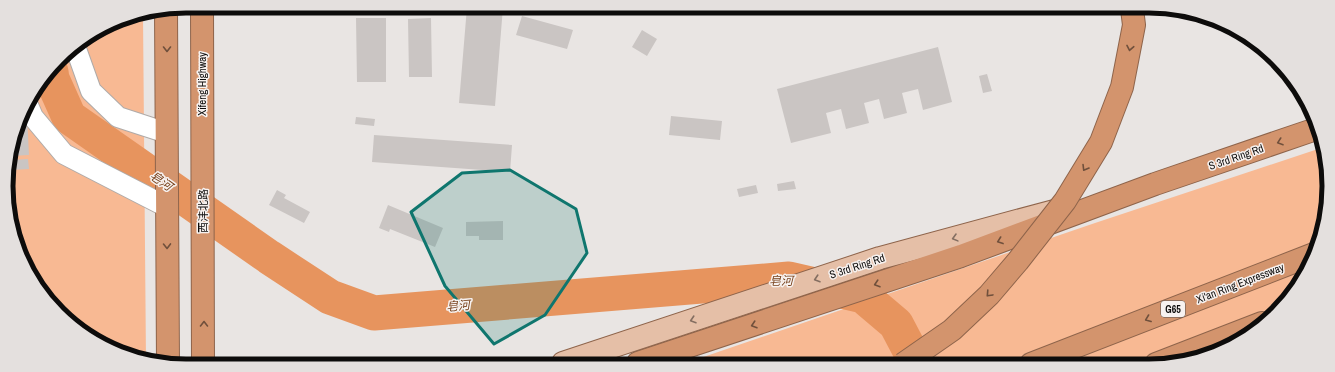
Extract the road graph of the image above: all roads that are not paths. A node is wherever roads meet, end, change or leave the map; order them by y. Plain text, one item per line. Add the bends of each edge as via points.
1 (202, 13) edge
2 (211, 13) edge
3 (1132, 13) edge
4 (166, 14) edge
5 (77, 52) edge
6 (30, 111) edge
7 (202, 115) junction
8 (1313, 130) edge
9 (167, 133) junction
10 (203, 162) joint
11 (1155, 184) junction
12 (167, 207) junction
13 (1307, 257) edge
14 (1246, 329) edge
15 (168, 358) edge
16 (1171, 358) edge
17 (204, 359) edge
18 (575, 359) edge
19 (653, 359) edge
20 (910, 359) edge
21 (1044, 359) edge

1 - 7 highway, Xifeng Highway
2 - 7 highway
3 -> 20 highway, bridge via 1134,25 1122,87 1100,142 1065,201 989,295 952,330
4 -> 9 highway
5 - 9 lane via 91,92 118,117
6 - 12 lane via 64,154
7 - 10 highway, Xifeng Highway
8 -> 11 highway, S 3rd Ring Rd
9 - 12 highway
17 -> 10 highway, 西沣北路
11 -> 18 main road, S 3rd Ring Rd via 880,258
11 -> 19 highway, S 3rd Ring Rd, bridge via 961,256
12 -> 15 highway
13 -> 21 highway, Xi'an Ring Expressway / G65
14 - 16 highway

